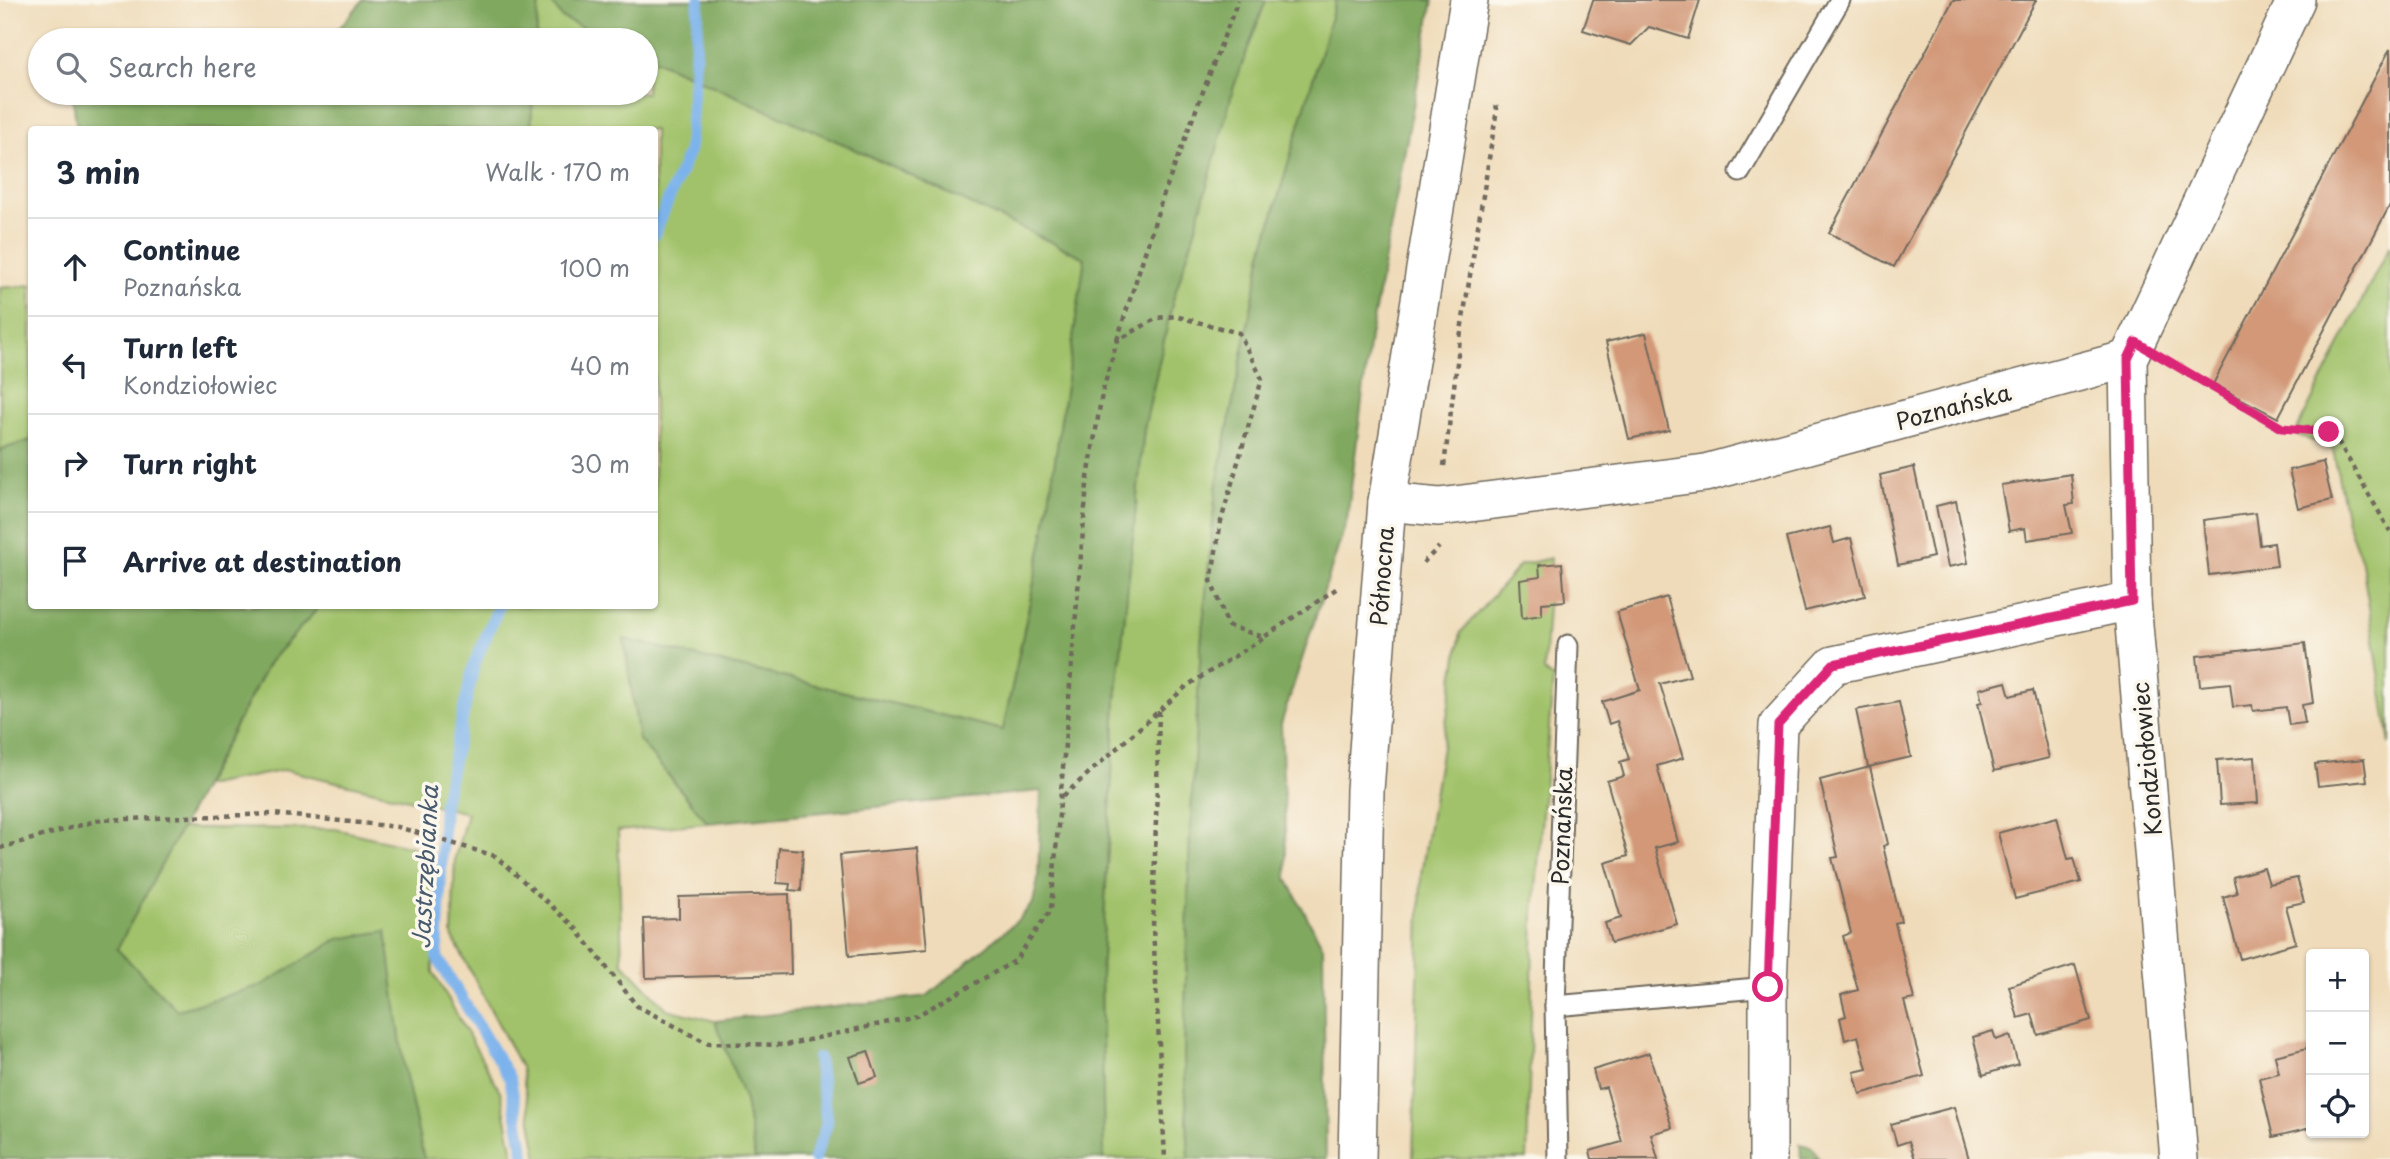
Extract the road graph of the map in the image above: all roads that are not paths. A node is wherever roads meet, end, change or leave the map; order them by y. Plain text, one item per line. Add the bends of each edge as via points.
1 (1469, 0) edge
2 (1840, 0) edge
3 (2296, 0) edge
4 (1740, 172) dead end
5 (2132, 351) junction
6 (1387, 502) junction
7 (2132, 601) junction
8 (1567, 645) dead end
9 (1768, 987) junction
10 (1555, 1006) junction
11 (1357, 1159) edge
12 (1558, 1159) edge
13 (1768, 1159) edge
14 (2179, 1159) edge

1 - 6 street, Północna
2 - 4 lane
3 - 5 street
5 - 6 street, Poznańska via 1705,473 1439,507
5 - 7 street, Kondziołowiec
6 - 11 street, Północna via 1365,790
7 - 9 street via 1833,664 1778,725
7 - 14 street, Kondziołowiec
8 - 10 lane, Poznańska
9 - 10 lane
9 - 13 street
10 - 12 lane, Poznańska

